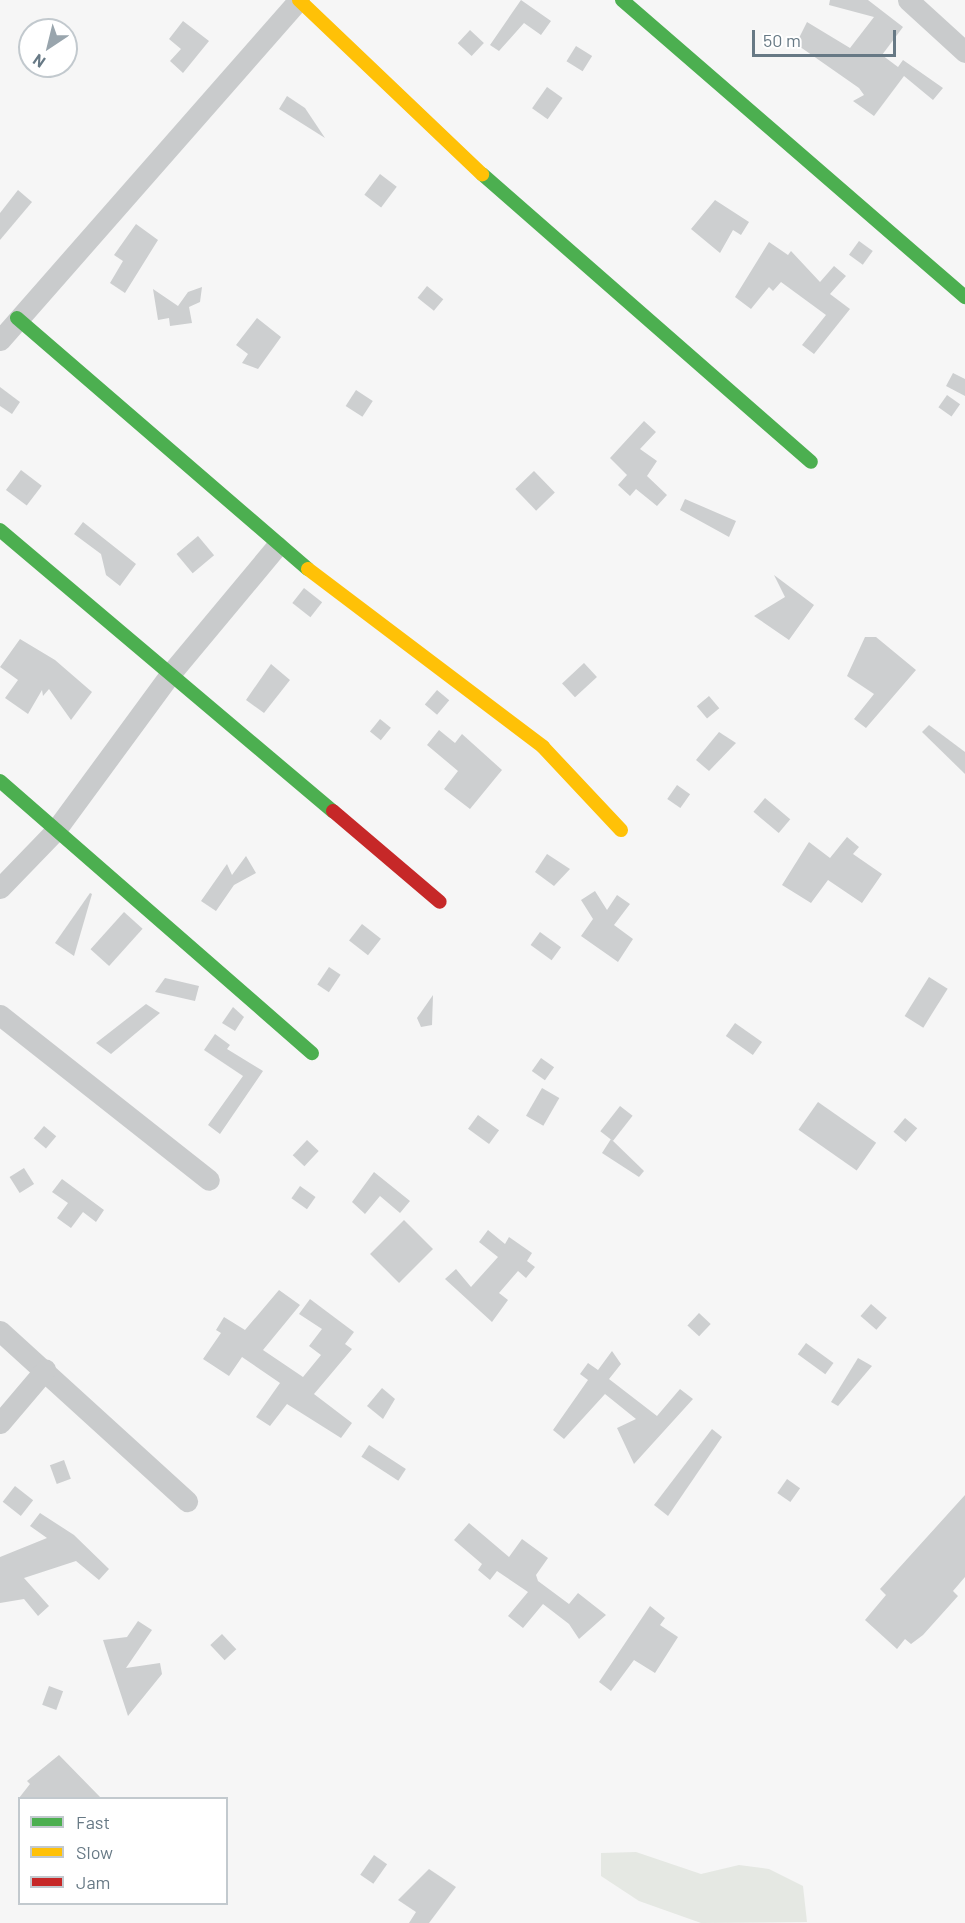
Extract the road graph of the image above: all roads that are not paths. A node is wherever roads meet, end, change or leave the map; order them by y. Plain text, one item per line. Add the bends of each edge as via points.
1 (299, 0) edge
2 (622, 0) edge
3 (908, 0) edge
4 (965, 52) edge
5 (965, 297) edge
6 (17, 318) junction
7 (0, 340) edge
8 (811, 462) dead end
9 (0, 530) edge
10 (277, 546) junction
11 (171, 674) junction
12 (0, 781) edge
13 (621, 830) dead end
14 (55, 831) junction
15 (0, 888) edge
16 (440, 902) dead end
17 (0, 1015) edge
18 (312, 1053) dead end
19 (209, 1180) dead end
20 (0, 1331) edge
21 (45, 1370) junction
22 (0, 1423) edge
23 (187, 1501) dead end

1 - 6 street
1 - 8 street via 541,231
2 - 5 street
3 - 4 street
6 - 7 street
6 - 10 street
9 - 11 street
10 - 11 street
10 - 13 street via 543,747
11 - 14 street
11 - 16 street
12 - 14 street
14 - 15 street
14 - 18 street
17 - 19 street
20 - 21 street
21 - 22 street
21 - 23 street

